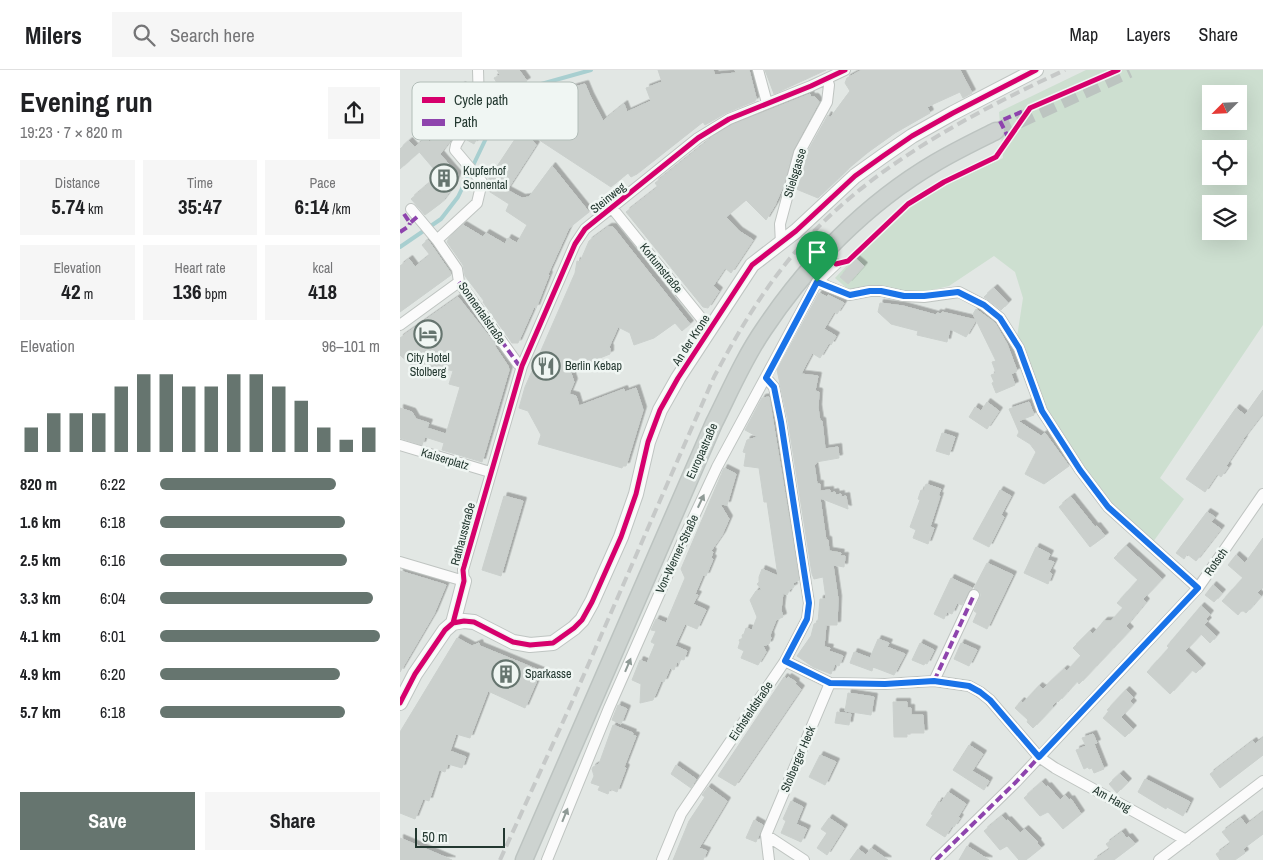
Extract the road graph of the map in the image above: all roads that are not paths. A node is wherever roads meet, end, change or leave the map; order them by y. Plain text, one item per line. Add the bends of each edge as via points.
1 (758, 70) edge
2 (845, 70) edge
3 (1036, 70) edge
4 (827, 78) junction
5 (767, 104) junction
6 (996, 131) tunnel mouth
7 (459, 140) edge
8 (612, 208) junction
9 (411, 209) dead end
10 (435, 238) junction
11 (781, 244) junction
12 (836, 264) dead end
13 (459, 282) junction
14 (817, 282) junction
15 (400, 325) edge
16 (710, 329) junction
17 (522, 366) junction
18 (766, 378) junction
19 (400, 445) edge
20 (490, 472) junction
21 (1263, 494) edge
22 (400, 562) edge
23 (464, 581) junction
24 (1198, 588) junction
25 (974, 596) dead end
26 (453, 623) junction
27 (785, 661) junction
28 (934, 681) junction
29 (830, 683) junction
30 (400, 703) edge
31 (1039, 757) junction
32 (1263, 781) edge
33 (766, 835) junction
34 (1186, 840) junction
35 (524, 860) edge
36 (546, 860) edge
37 (662, 860) edge
38 (769, 860) edge
39 (804, 860) edge
40 (936, 860) edge
41 (1159, 860) edge

1 - 5 street
2 - 4 street, Steinweg
3 - 11 street, An der Krone via 912,136 855,176
4 - 5 street, Steinweg
4 - 11 street, Stielsgasse via 827,102 797,161 780,224
5 - 8 street, Steinweg via 730,119 698,138
6 - 35 main road, Europastraße via 935,163 868,211 796,285 763,330 714,423
7 - 10 street via 457,154 482,182 477,204
8 - 16 street, Kortumstraße
8 - 17 street, Steinweg via 585,229 575,244
9 - 10 street, Sonnentalstraße
10 - 13 street, Sonnentalstraße via 457,268
11 - 16 street, An der Krone via 752,266
12 - 14 street, Von-Werner-Straße
13 - 15 street
13 - 17 street, Sonnentalstraße
14 - 18 street, Von-Werner-Straße
14 - 24 street via 850,295 870,291 904,296 958,292 989,309 1000,318 1019,348 1042,411 1102,500
16 - 26 street, An der Krone via 660,410 628,518 582,620 558,640 538,645 513,642 474,622
17 - 20 street, Steinweg
18 - 27 street, Eichsfeldstraße via 774,387 781,422 809,603 807,619
36 -> 18 street, Von-Werner-Straße via 679,549 717,467
19 - 20 street, Kaiserplatz
20 - 23 street, Rathausstraße via 463,570
21 - 24 street, Rotsch
22 - 23 street
23 - 26 street, Rathausstraße
24 - 31 street, Rotsch
25 - 28 street
26 - 30 street, Rathausstraße via 415,674
27 - 29 street, Am Hang
27 - 37 street, Eichsfeldstraße via 681,814
28 - 29 street, Am Hang
28 - 31 street, Am Hang via 969,686 980,692
29 - 33 street, Stolberger Heck
31 - 34 street, Am Hang
31 - 40 street
32 - 34 street
33 - 38 street, Stolberger Heck
33 - 39 street
34 - 41 street

